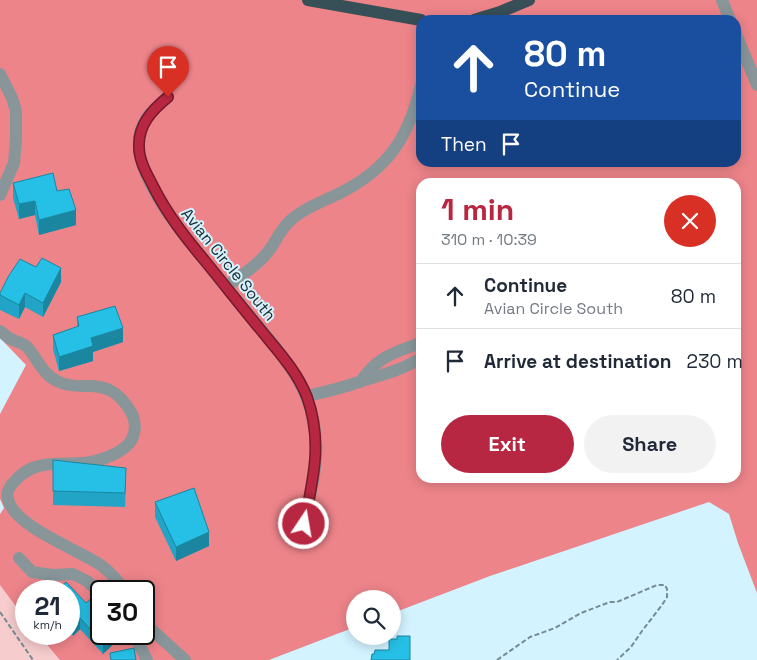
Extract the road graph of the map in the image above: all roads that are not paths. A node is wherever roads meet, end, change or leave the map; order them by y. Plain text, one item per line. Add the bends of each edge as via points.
1 (308, 0) edge
2 (530, 0) edge
3 (722, 0) edge
4 (490, 15) edge
5 (728, 15) edge
6 (416, 19) edge
7 (741, 46) edge
8 (0, 74) edge
9 (757, 85) edge
10 (168, 97) dead end
11 (416, 102) edge
12 (0, 196) edge
13 (226, 287) junction
14 (0, 331) edge
15 (416, 345) edge
16 (416, 361) edge
17 (360, 382) junction
18 (306, 396) junction
19 (304, 524) dead end
20 (19, 558) dead end
21 (116, 580) edge
22 (90, 584) edge
23 (155, 633) edge
24 (140, 645) edge
25 (147, 660) edge
26 (185, 660) edge

1 - 6 main road
2 - 4 main road
3 - 5 street
7 - 9 street
8 - 12 street via 16,112 14,163
10 - 13 street, Avian Circle South via 142,126 138,148 141,159 168,212
11 - 13 street via 402,138 378,168 359,183 305,209 292,219 281,229 258,263
13 - 18 street, Avian Circle South via 284,359
14 - 21 street via 25,346 49,377 59,383 114,391 133,415 133,436 128,445 118,452 95,461 32,468 20,475 7,492 13,510 23,519 101,566
15 - 17 street via 380,361
16 - 17 street
17 - 18 street
18 - 19 street, Avian Circle South via 314,425 316,457
20 - 22 street via 32,572 72,574
23 - 26 street
24 - 25 street

